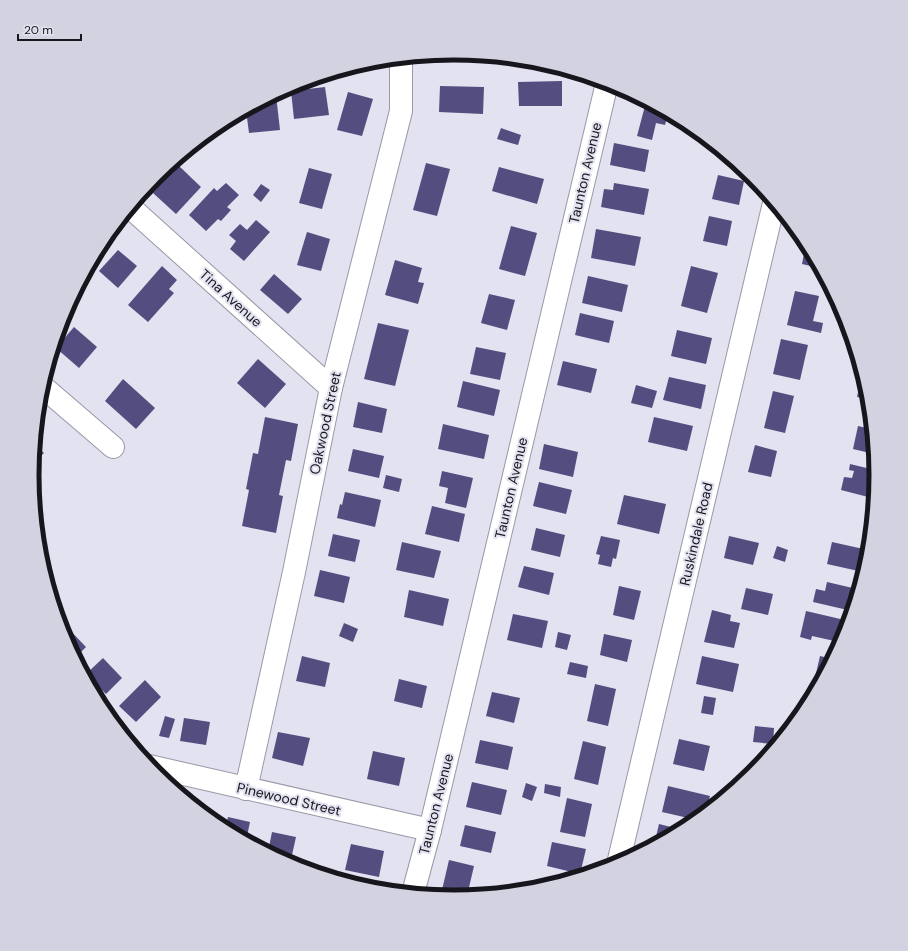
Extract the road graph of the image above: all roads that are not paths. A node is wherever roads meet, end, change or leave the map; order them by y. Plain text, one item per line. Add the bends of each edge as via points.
1 (401, 64) edge
2 (605, 89) edge
3 (772, 210) edge
4 (134, 212) edge
5 (331, 388) junction
6 (48, 391) edge
7 (113, 447) dead end
8 (161, 769) edge
9 (246, 789) junction
10 (430, 830) junction
11 (620, 856) edge
12 (414, 889) edge

1 - 5 street, Oakwood Street via 401,111
2 - 10 street, Taunton Avenue
3 - 11 street, Ruskindale Road
4 - 5 street, Tina Avenue
5 - 9 street, Oakwood Street
6 - 7 street
8 - 9 street, Pinewood Street
9 - 10 street, Pinewood Street
10 - 12 street, Taunton Avenue

